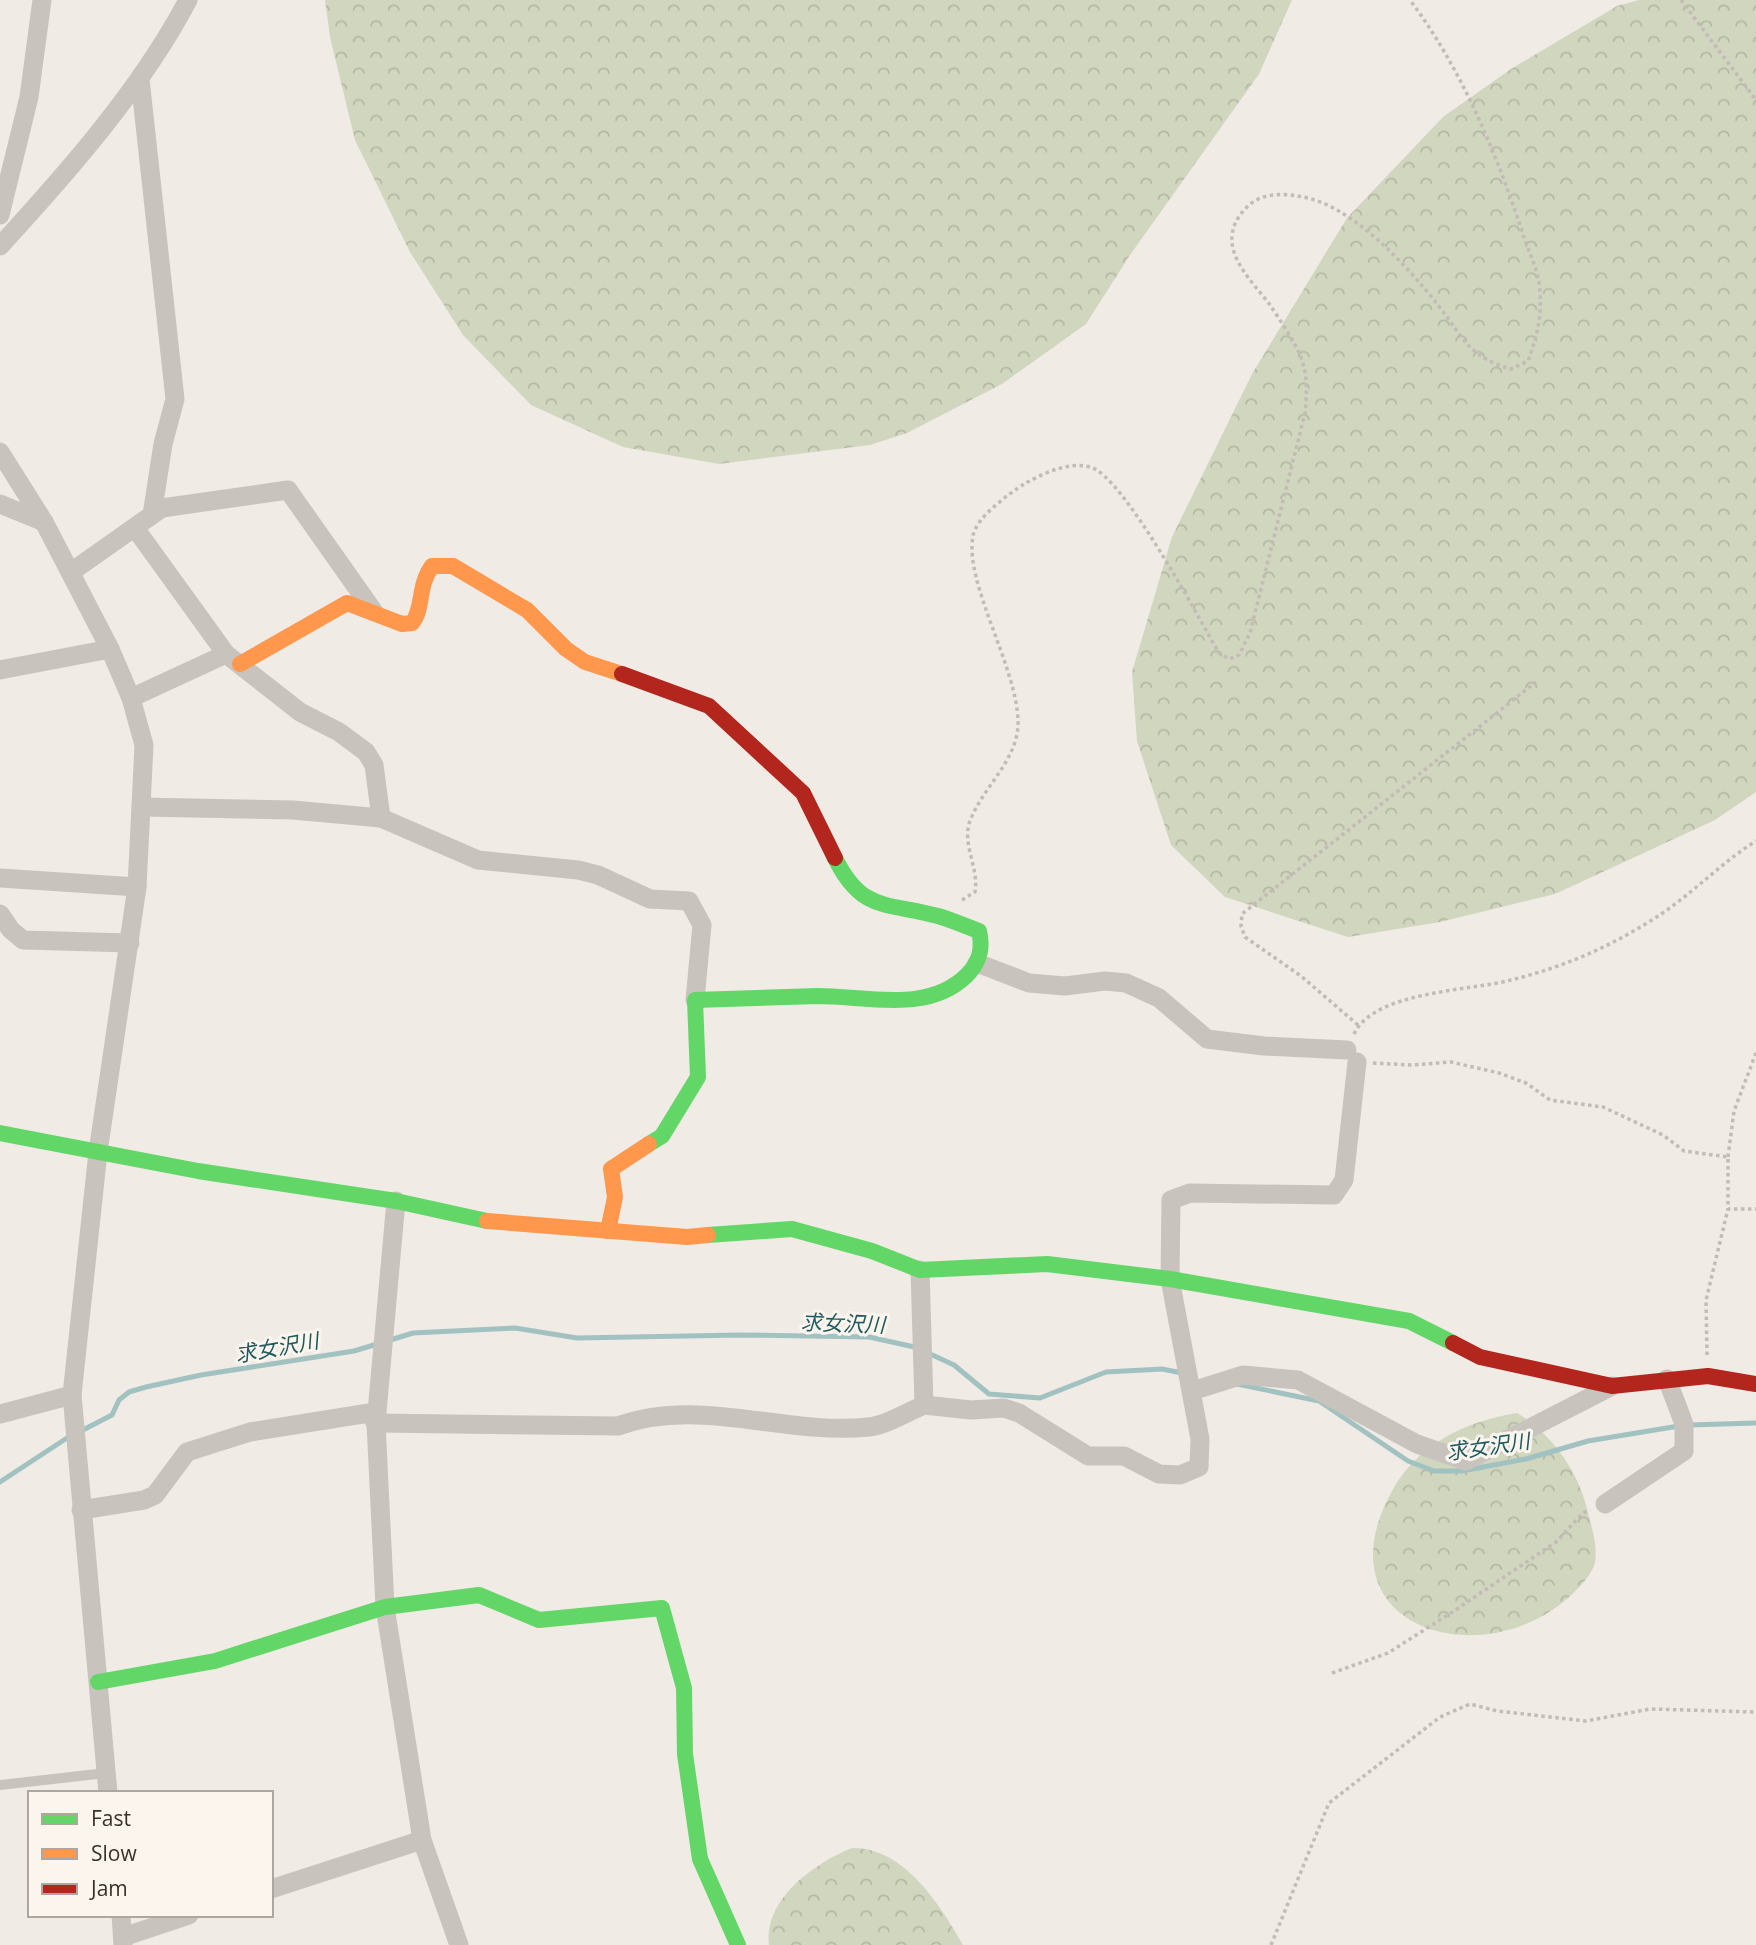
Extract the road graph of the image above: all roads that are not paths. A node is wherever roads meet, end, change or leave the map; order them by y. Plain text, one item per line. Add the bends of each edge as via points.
1 (43, 0) edge
2 (188, 0) edge
3 (141, 79) junction
4 (0, 215) edge
5 (0, 246) edge
6 (0, 452) edge
7 (0, 504) edge
8 (152, 515) junction
9 (44, 522) junction
10 (135, 528) junction
11 (71, 572) junction
12 (374, 612) junction
13 (110, 649) junction
14 (233, 659) junction
15 (0, 670) edge
16 (131, 698) junction
17 (141, 807) junction
18 (381, 818) junction
19 (0, 878) edge
20 (137, 887) junction
21 (0, 914) edge
22 (130, 943) junction
23 (977, 963) junction
24 (695, 1000) junction
25 (0, 1133) edge
26 (98, 1152) junction
27 (396, 1201) junction
28 (608, 1231) junction
29 (920, 1270) junction
30 (1170, 1279) junction
31 (1667, 1379) junction
32 (1756, 1384) edge
33 (1612, 1386) junction
34 (1192, 1391) junction
35 (72, 1395) junction
36 (924, 1405) junction
37 (0, 1414) edge
38 (376, 1423) junction
39 (1605, 1504) road end
40 (81, 1510) junction
41 (385, 1607) junction
42 (98, 1682) junction
43 (107, 1783) edge
44 (0, 1785) edge
45 (422, 1840) junction
46 (273, 1888) edge
47 (121, 1917) edge
48 (184, 1917) edge
49 (123, 1941) edge
50 (459, 1945) edge
51 (738, 1945) edge

1 - 4 street via 29,97
2 - 3 street
3 - 5 street
3 - 8 street via 175,399
6 - 9 street
7 - 9 street
8 - 10 street
8 - 12 street via 162,508 288,490
9 - 11 street
10 - 11 street
10 - 14 street
11 - 13 street
12 - 14 street via 347,603
12 - 23 street via 402,624 412,623 417,617 422,580 432,566 453,566 527,610 585,662 709,706 803,793 847,882 874,903 938,916 979,931 984,943
13 - 15 street
13 - 16 street
14 - 16 street
14 - 18 street via 300,712 366,752 374,765
16 - 17 street via 144,745
17 - 18 street via 293,810
17 - 20 street
18 - 24 street via 478,860 578,870 650,899 689,901 702,925
19 - 20 street
20 - 22 street
21 - 22 street via 23,940
22 - 26 street
23 - 24 street via 957,985 930,997
23 - 30 street via 1029,983 1126,983 1159,998 1208,1038 1352,1056 1344,1180 1334,1195 1190,1193 1171,1200
24 - 28 street via 698,1077 662,1136 611,1169 615,1197
25 - 26 street
26 - 27 street
26 - 35 street
27 - 28 street via 469,1219
27 - 38 street
28 - 29 street via 687,1237 792,1229
29 - 30 street via 1046,1264
29 - 36 street
30 - 33 street via 1409,1321 1480,1357
30 - 34 street
31 - 32 street via 1707,1376
31 - 33 street
31 - 39 street via 1684,1424 1684,1451
33 - 34 street via 1466,1461 1417,1444 1298,1380 1243,1375
34 - 36 street via 1200,1439 1199,1467 1180,1475 1159,1474 1124,1455 1088,1457 1004,1408
35 - 37 street
35 - 40 street
36 - 38 street via 860,1428 813,1429 718,1416 645,1416 618,1426
38 - 40 street via 369,1413 250,1432 187,1452 155,1495
38 - 41 street
40 - 42 street
41 - 42 street via 215,1661
41 - 45 street
41 - 51 street via 479,1595 539,1620 663,1608 684,1688 685,1754 701,1859
42 - 43 street
43 - 44 lane
45 - 46 street
45 - 50 street
47 - 49 street
48 - 49 street

